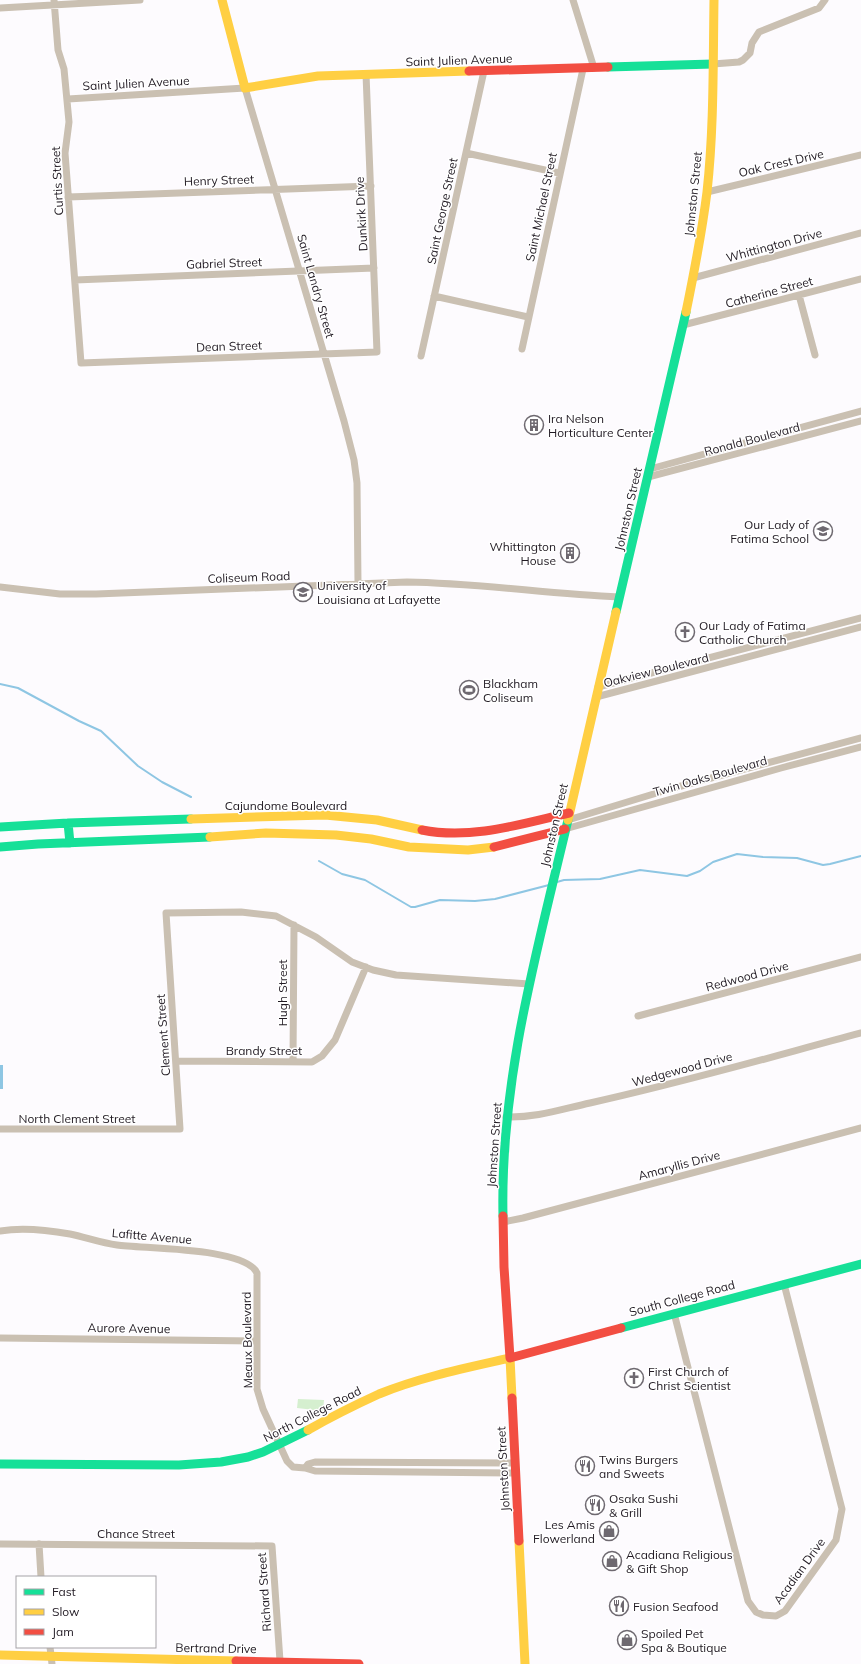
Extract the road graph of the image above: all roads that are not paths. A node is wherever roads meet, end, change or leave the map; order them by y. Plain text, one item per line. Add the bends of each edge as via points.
1 (140, 0) edge
2 (222, 0) edge
3 (573, 0) edge
4 (714, 0) edge
5 (825, 0) edge
6 (54, 3) edge
7 (0, 8) edge
8 (713, 64) junction
9 (594, 68) junction
10 (583, 69) junction
11 (484, 71) junction
12 (366, 74) junction
13 (245, 88) junction
14 (68, 99) junction
15 (466, 153) junction
16 (861, 155) edge
17 (559, 173) junction
18 (371, 186) junction
19 (275, 190) junction
20 (707, 192) junction
21 (68, 197) junction
22 (861, 233) edge
23 (374, 268) junction
24 (299, 271) junction
25 (693, 278) junction
26 (861, 279) edge
27 (75, 280) junction
28 (799, 295) junction
29 (434, 296) junction
30 (528, 317) junction
31 (683, 325) junction
32 (522, 349) dead end
33 (377, 352) joint
34 (324, 354) junction
35 (815, 355) dead end
36 (421, 356) dead end
37 (81, 362) joint
38 (861, 411) edge
39 (861, 421) edge
40 (759, 439) junction
41 (761, 448) junction
42 (648, 473) junction
43 (358, 584) junction
44 (0, 587) edge
45 (619, 597) junction
46 (861, 618) edge
47 (861, 627) edge
48 (598, 687) junction
49 (596, 697) junction
50 (861, 738) edge
51 (861, 747) edge
52 (287, 816) junction
53 (567, 821) junction
54 (68, 823) junction
55 (0, 827) edge
56 (288, 834) junction
57 (70, 843) junction
58 (0, 847) edge
59 (294, 925) junction
60 (861, 958) edge
61 (366, 967) junction
62 (529, 984) junction
63 (638, 1016) dead end
64 (861, 1033) edge
65 (176, 1061) junction
66 (293, 1062) junction
67 (506, 1116) junction
68 (861, 1128) edge
69 (0, 1129) edge
70 (153, 1129) joint
71 (502, 1222) junction
72 (0, 1231) edge
73 (861, 1264) edge
74 (252, 1266) joint
75 (784, 1284) junction
76 (674, 1313) junction
77 (0, 1338) edge
78 (257, 1341) junction
79 (510, 1358) junction
80 (280, 1446) junction
81 (377, 1462) junction
82 (0, 1464) edge
83 (305, 1468) junction
84 (515, 1468) junction
85 (378, 1471) junction
86 (0, 1544) edge
87 (39, 1544) junction
88 (272, 1546) joint
89 (41, 1576) edge
90 (0, 1655) edge
91 (51, 1656) edge
92 (280, 1661) junction
93 (213, 1662) edge
94 (308, 1663) edge
95 (359, 1664) edge
96 (525, 1664) edge

1 - 6 street
2 - 13 main road, Saint Landry Street
3 - 9 street
4 - 8 main road, Johnston Street
5 - 8 street, Saint Julien Avenue via 819,8 759,32 752,43 750,53 743,60
6 - 7 street
6 - 14 street, Curtis Street via 58,50 64,69
8 - 9 main road, Saint Julien Avenue
8 - 20 main road, Johnston Street
9 - 10 main road, Saint Julien Avenue
10 - 11 main road, Saint Julien Avenue
10 - 17 street, Saint Michael Street
11 - 12 main road, Saint Julien Avenue
11 - 15 street, Saint George Street
12 - 13 main road, Saint Julien Avenue via 318,76
12 - 18 street, Dunkirk Drive
13 - 14 street, Saint Julien Avenue
13 - 19 street, Saint Landry Street
14 - 21 street, Curtis Street via 69,122 65,153
15 - 17 street
15 - 29 street, Saint George Street
16 - 20 street, Oak Crest Drive
17 - 30 street, Saint Michael Street
18 - 19 street, Henry Street
18 - 23 street, Dunkirk Drive
19 - 21 street, Henry Street
19 - 24 street, Saint Landry Street
20 - 25 main road, Johnston Street
21 - 27 street, Curtis Street
22 - 25 street, Whittington Drive
23 - 24 street, Gabriel Street
23 - 33 street, Dunkirk Drive
24 - 27 street, Gabriel Street
24 - 34 street, Saint Landry Street
25 - 31 main road, Johnston Street
26 - 28 street, Catherine Street
27 - 37 street, Curtis Street
28 - 31 street, Catherine Street
28 - 35 street
29 - 30 street
29 - 36 street, Saint George Street
30 - 32 street, Saint Michael Street
31 - 42 main road, Johnston Street
33 - 34 street, Dean Street
34 - 37 street, Dean Street
34 - 43 street, Saint Landry Street via 354,460 358,506
38 - 40 street, Ronald Boulevard
39 - 41 street, Ronald Boulevard
40 - 41 street
40 - 42 street, Ronald Boulevard
41 - 42 street, Ronald Boulevard
42 - 45 main road, Johnston Street
43 - 44 street, Coliseum Road via 96,594 60,594
43 - 45 street, Coliseum Road via 436,583
45 - 48 main road, Johnston Street
46 - 48 street, Oakview Boulevard
47 - 49 street, Oakview Boulevard
48 - 49 main road, Johnston Street
49 - 53 main road, Johnston Street
50 - 53 street, Twin Oaks Boulevard via 670,789
51 - 53 street, Twin Oaks Boulevard
52 - 53 main road, Cajundome Boulevard via 359,817 424,831 460,833
52 - 54 main road, Cajundome Boulevard
52 - 56 main road
53 - 56 main road via 502,846 468,850 409,847 336,835
53 - 62 main road, Johnston Street
54 - 55 main road, Cajundome Boulevard
54 - 57 main road
56 - 57 main road
57 - 58 main road
59 - 61 street via 346,958
59 - 65 street, Clement Street via 282,917 265,913 166,913
59 - 66 street, Hugh Street
60 - 63 street, Redwood Drive
61 - 62 street via 396,975
61 - 66 street, Brandy Street via 335,1040 322,1056 312,1062
62 - 67 main road, Johnston Street via 515,1051
64 - 67 street, Wedgewood Drive via 548,1114
65 - 66 street, Brandy Street
65 - 70 street, Clement Street via 180,1129
67 - 71 main road, Johnston Street
68 - 71 street, Amaryllis Drive
69 - 70 street, North Clement Street
71 - 79 main road, Johnston Street
72 - 74 street, Lafitte Avenue via 48,1231 116,1245 207,1252
73 - 75 main road, South College Road
74 - 78 street, Meaux Boulevard via 257,1273
75 - 76 main road, South College Road
75 - 76 street, Acadian Drive via 842,1509 836,1540 788,1608 776,1616 763,1616 756,1612 748,1601
76 - 79 main road, South College Road
77 - 78 street, Aurore Avenue
78 - 80 street, Meaux Boulevard via 259,1396
79 - 80 main road, North College Road via 437,1375 379,1394
79 - 84 main road, Johnston Street
80 - 82 main road, North College Road via 230,1461 191,1465
80 - 83 street, Meaux Boulevard via 290,1465
81 - 83 street via 315,1462
81 - 84 street
81 - 85 street
83 - 85 street, Meaux Boulevard via 315,1471
84 - 85 street, Meaux Boulevard
84 - 96 main road, Johnston Street
86 - 87 street, Chance Street
87 - 88 street, Chance Street
87 - 89 street
88 - 92 street, Richard Street
90 - 91 main road, Bertrand Drive
91 - 93 main road, Bertrand Drive
92 - 93 main road, Bertrand Drive
92 - 94 main road, Bertrand Drive
94 - 95 main road, Bertrand Drive

